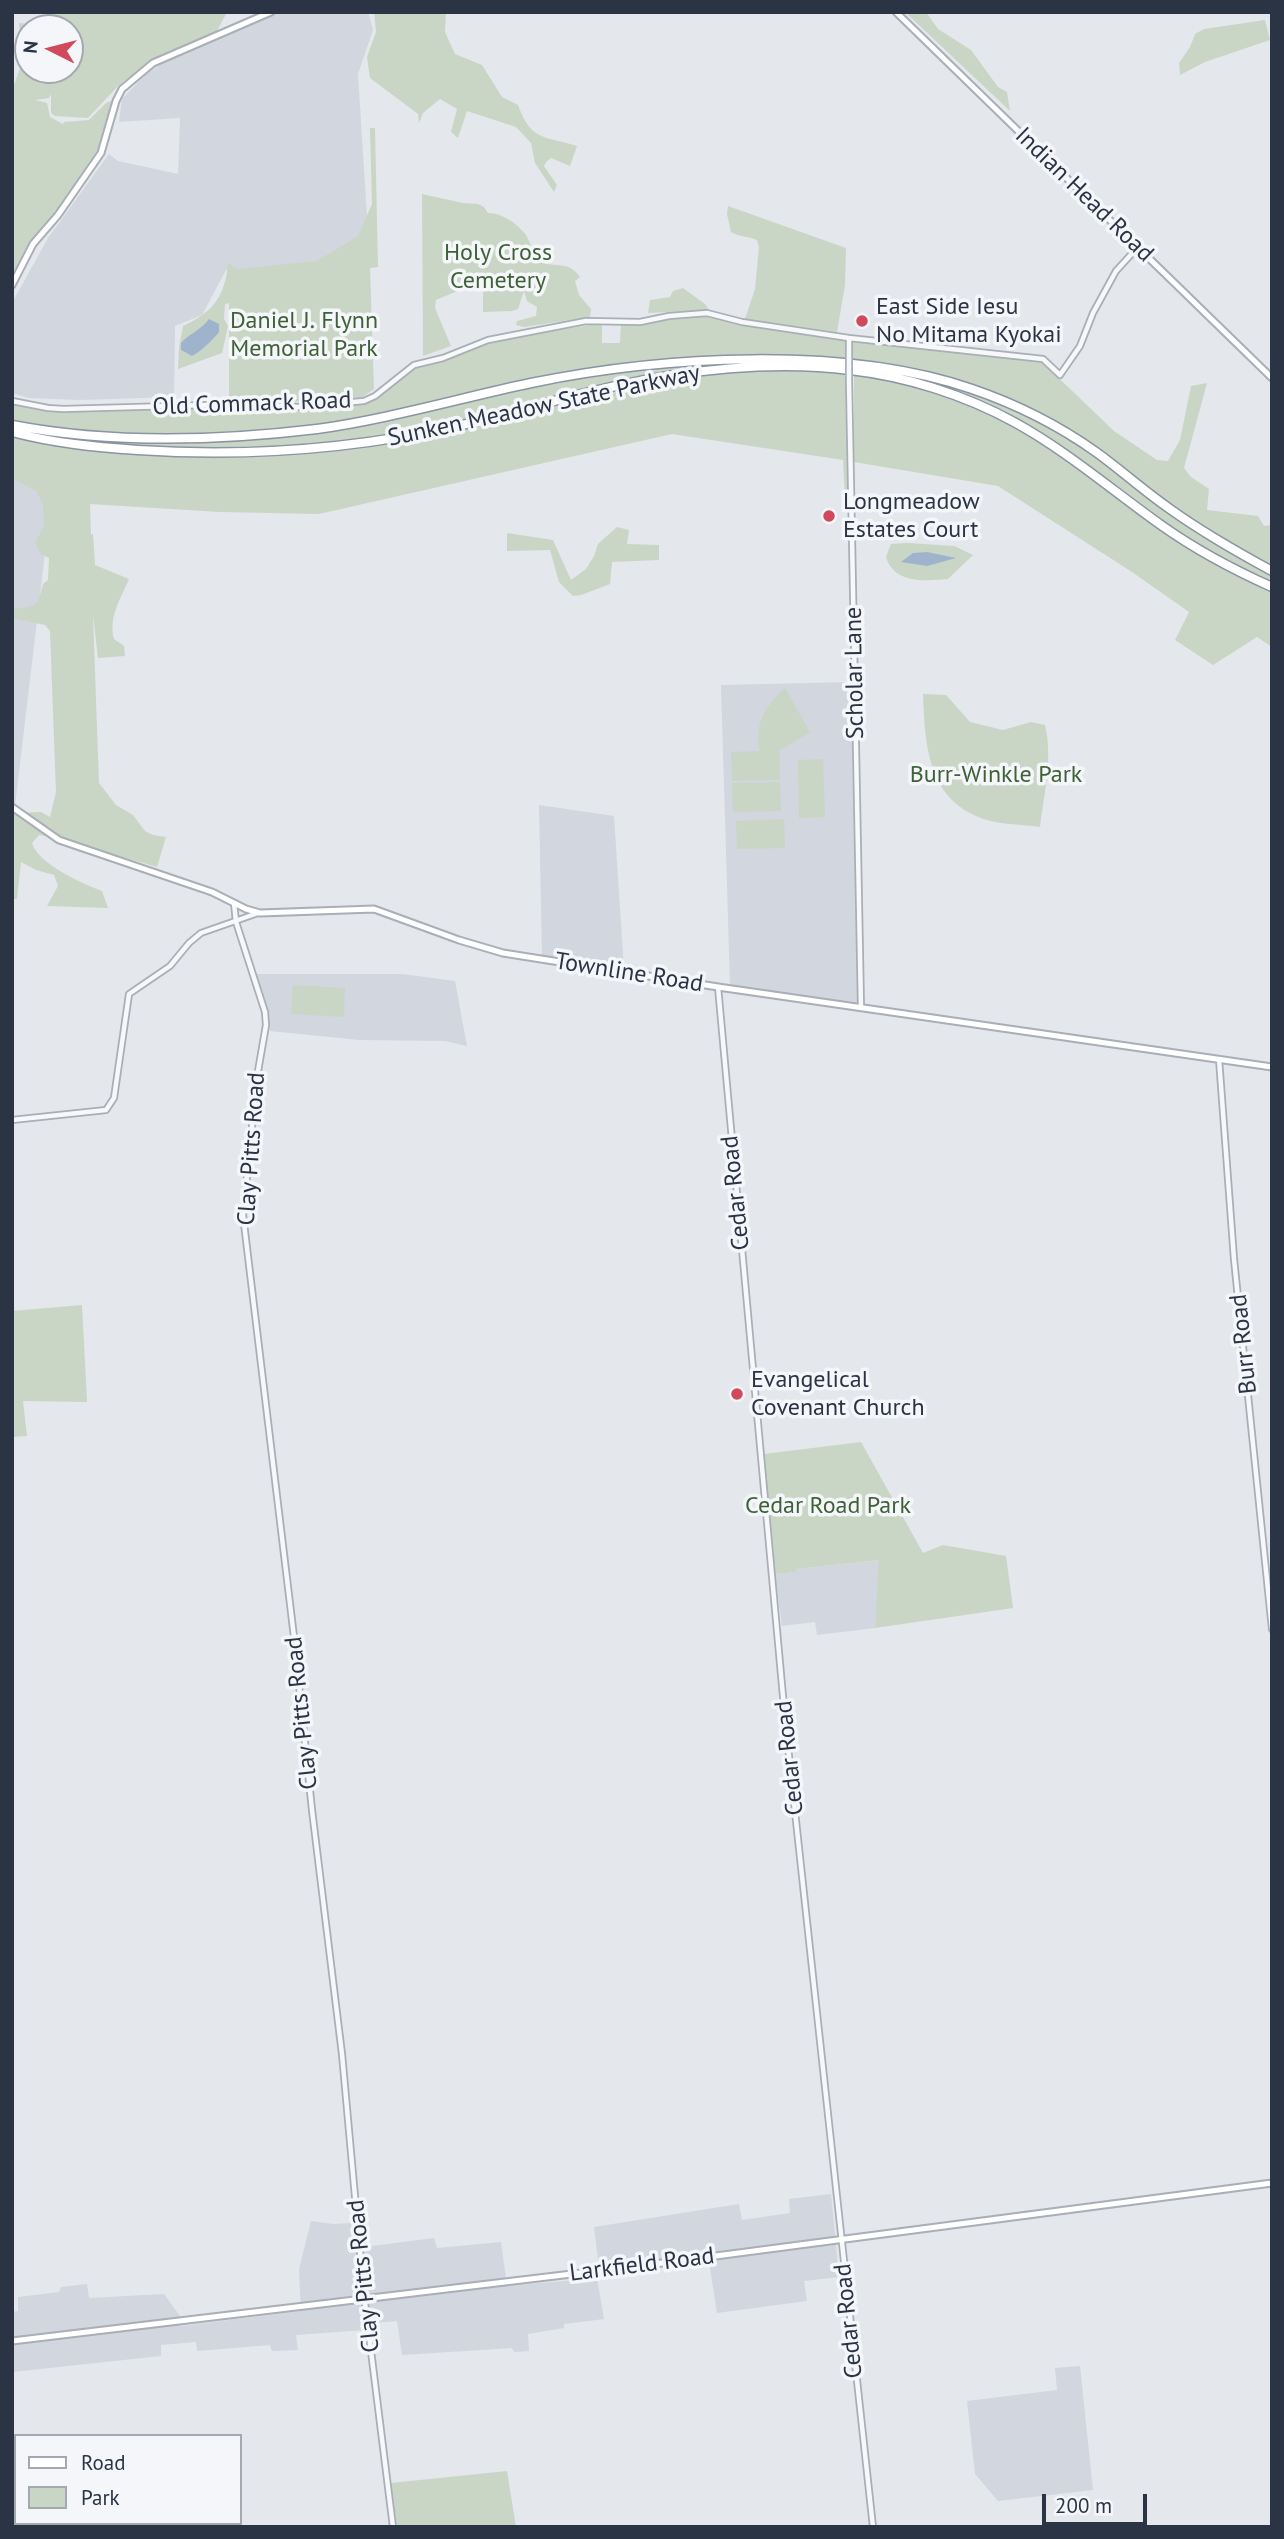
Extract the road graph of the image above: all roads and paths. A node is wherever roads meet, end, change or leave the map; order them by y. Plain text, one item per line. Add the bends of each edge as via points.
1 (271, 12) edge
2 (896, 12) edge
3 (1137, 248) junction
4 (12, 285) edge
5 (849, 338) junction
6 (1272, 378) edge
7 (12, 401) edge
8 (12, 425) edge
9 (12, 432) edge
10 (1272, 571) edge
11 (1272, 587) edge
12 (12, 807) edge
13 (234, 903) junction
14 (260, 912) junction
15 (236, 922) junction
16 (718, 987) junction
17 (861, 1008) junction
18 (1219, 1058) junction
19 (1272, 1067) edge
20 (12, 1120) edge
21 (1272, 1629) edge
22 (1272, 2183) edge
23 (840, 2240) junction
24 (365, 2300) junction
25 (12, 2341) edge
26 (393, 2527) edge
27 (873, 2527) edge

1 - 4 main road via 153,63 122,89 101,153 33,244
2 - 3 main road, Indian Head Road
3 - 5 street, Old Commack Road via 1116,271 1080,346 1059,374 1042,359
3 - 6 main road, Indian Head Road
5 - 7 street, Old Commack Road via 706,313 640,322 586,321 488,340 414,365 364,401 299,407 62,409
5 - 17 street, Scholar Lane, bridge
8 - 10 highway, Sunken Meadow State Parkway via 127,437 247,435 387,416 581,373 683,361 856,366 969,388 1031,412 1095,452 1170,510
9 - 11 highway, Sunken Meadow State Parkway via 72,443 184,453 295,450 458,426 610,387 677,375 766,367 849,369 915,383 1015,422 1165,528
12 - 13 main road, Townline Road via 59,840
13 - 14 main road, Townline Road
13 - 15 street, Clay Pitts Road
14 - 15 street
14 - 16 main road, Townline Road via 374,909 503,953
15 - 20 street via 195,937 170,966 129,993 114,1098 106,1110
15 - 24 street, Clay Pitts Road via 265,1012 243,1215 342,2054
16 - 17 main road, Townline Road
16 - 23 street, Cedar Road via 786,1729
17 - 18 main road, Townline Road
18 - 19 main road, Townline Road
18 - 21 street, Burr Road via 1234,1259
22 - 23 main road, Larkfield Road
23 - 24 main road, Larkfield Road
23 - 27 street, Cedar Road
24 - 25 main road, Larkfield Road
24 - 26 street, Clay Pitts Road

